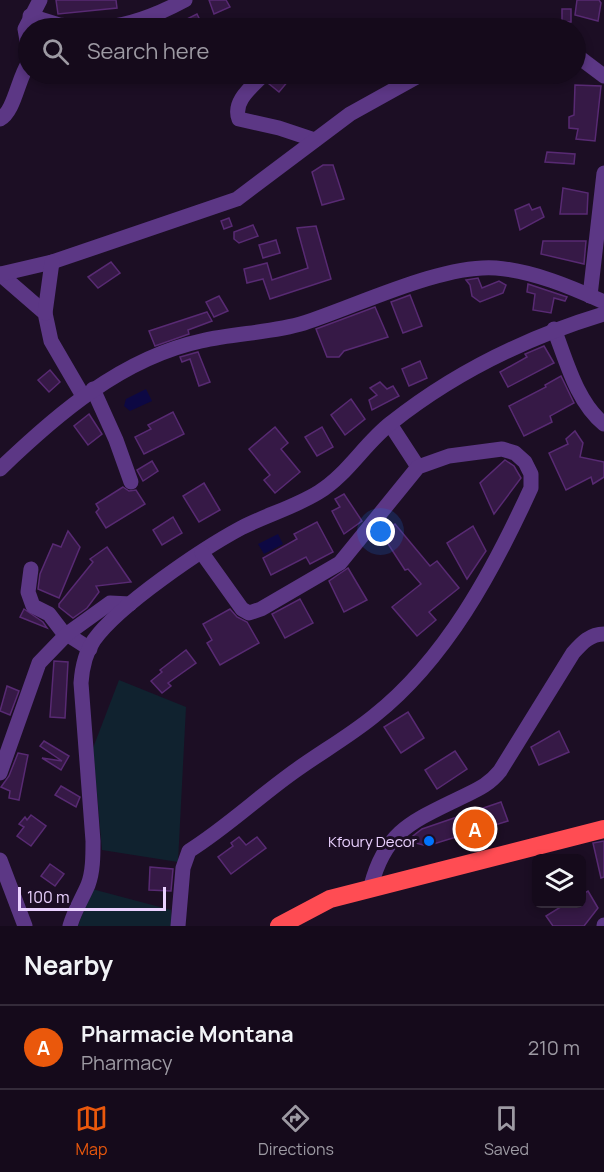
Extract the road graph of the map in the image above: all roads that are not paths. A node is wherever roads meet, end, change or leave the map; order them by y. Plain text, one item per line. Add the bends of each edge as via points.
1 (40, 0) edge
2 (185, 0) edge
3 (30, 16) joint
4 (36, 18) edge
5 (145, 18) edge
6 (586, 62) edge
7 (604, 76) edge
8 (19, 84) edge
9 (255, 84) edge
10 (404, 84) edge
11 (0, 88) edge
12 (16, 90) junction
13 (0, 119) edge
14 (315, 140) junction
15 (604, 173) edge
16 (52, 262) junction
17 (1, 274) edge
18 (597, 299) edge
19 (45, 313) junction
20 (604, 314) edge
21 (555, 329) junction
22 (88, 393) junction
23 (390, 424) junction
24 (604, 424) edge
25 (418, 467) junction
26 (0, 470) edge
27 (131, 482) dead end
28 (202, 553) junction
29 (31, 569) dead end
30 (130, 604) junction
31 (67, 634) junction
32 (604, 634) edge
33 (90, 649) junction
34 (0, 773) edge
35 (604, 829) edge
36 (0, 860) edge
37 (370, 886) junction
38 (25, 926) edge
39 (70, 926) edge
40 (178, 926) edge
41 (279, 926) edge

1 - 3 street
2 - 5 street
3 - 4 street
6 - 7 street
8 - 12 street
9 - 14 street via 236,110 239,119
10 - 14 street via 350,114
11 - 12 street
12 - 13 street via 10,110
14 - 16 street via 228,203
15 - 18 street
16 - 17 street
16 - 19 street
17 - 19 street
18 - 22 street via 511,270 460,270 303,323 200,341 172,350
19 - 22 street via 51,341
20 - 21 street
21 - 23 street via 471,370
21 - 24 street via 584,400
22 - 26 street
22 - 27 street via 116,440
23 - 25 street
23 - 28 street via 320,491 239,529
25 - 28 street via 339,563 261,609 244,611
25 - 40 street via 449,456 502,449 525,462 532,480 486,573 456,625 423,670 374,716 189,851 183,868
28 - 30 street
29 - 31 street via 28,597 33,606 49,614
30 - 31 street via 110,603
30 - 33 street
31 - 33 street
31 - 34 street via 39,663
32 - 37 street via 586,640 573,652 489,784 395,836 376,865
33 - 39 street via 81,684 92,862 88,885
35 - 37 highway
36 - 38 street
37 - 41 highway via 330,899

